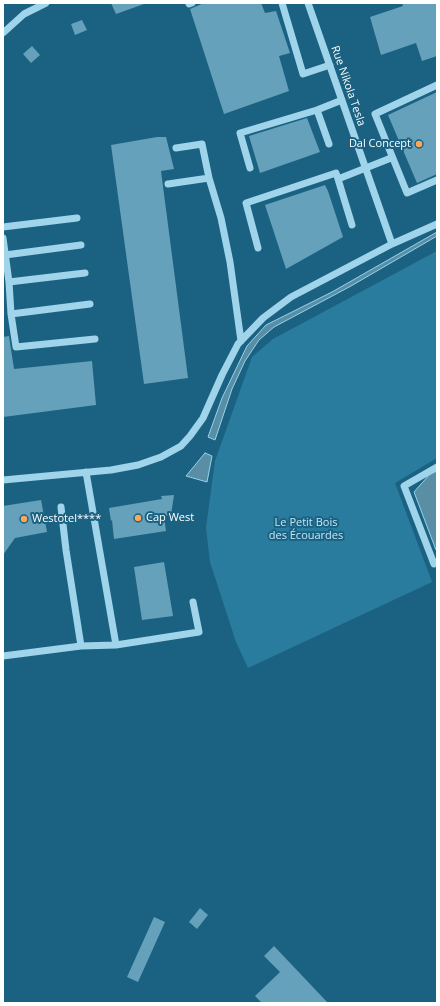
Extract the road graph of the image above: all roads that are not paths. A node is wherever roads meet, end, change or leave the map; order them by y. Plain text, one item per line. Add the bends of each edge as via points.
1 (46, 3) edge
2 (282, 3) edge
3 (308, 3) edge
4 (3, 33) edge
5 (330, 64) junction
6 (437, 86) edge
7 (342, 100) junction
8 (317, 110) junction
9 (330, 144) dead end
10 (176, 148) dead end
11 (391, 158) junction
12 (250, 168) dead end
13 (365, 169) junction
14 (209, 178) junction
15 (338, 179) junction
16 (437, 180) edge
17 (168, 184) dead end
18 (77, 218) dead end
19 (437, 224) edge
20 (352, 225) dead end
21 (3, 227) edge
22 (3, 238) edge
23 (81, 244) dead end
24 (392, 244) junction
25 (258, 248) dead end
26 (5, 255) junction
27 (85, 273) dead end
28 (9, 282) junction
29 (90, 304) dead end
30 (11, 314) junction
31 (95, 339) dead end
32 (241, 341) junction
33 (437, 467) edge
34 (86, 472) junction
35 (3, 480) edge
36 (61, 507) dead end
37 (437, 562) edge
38 (193, 602) dead end
39 (116, 645) junction
40 (81, 646) junction
41 (3, 656) edge

1 - 4 street via 24,14
2 - 5 street via 303,74
3 - 5 street, Rue Nikola Tesla
5 - 7 street, Rue Nikola Tesla
6 - 11 street via 375,114
7 - 8 street
7 - 13 street, Rue Nikola Tesla
8 - 9 street
8 - 12 street via 240,133
10 - 14 street via 202,144
11 - 13 street
11 - 16 street via 407,193
13 - 15 street
13 - 24 street, Rue Nikola Tesla
14 - 17 street
14 - 32 street via 230,262
15 - 20 street
15 - 25 street via 336,173 246,203
18 - 21 street
19 - 24 street
22 - 26 street
23 - 26 street
24 - 32 street via 291,297 263,318
26 - 28 street
27 - 28 street
28 - 30 street
29 - 30 street
30 - 31 street via 16,347
32 - 34 street via 203,418 181,446 161,457 138,464
33 - 37 street via 404,486 434,564
34 - 35 street
34 - 39 street
36 - 40 street
38 - 39 street via 199,632
39 - 40 street
40 - 41 street

